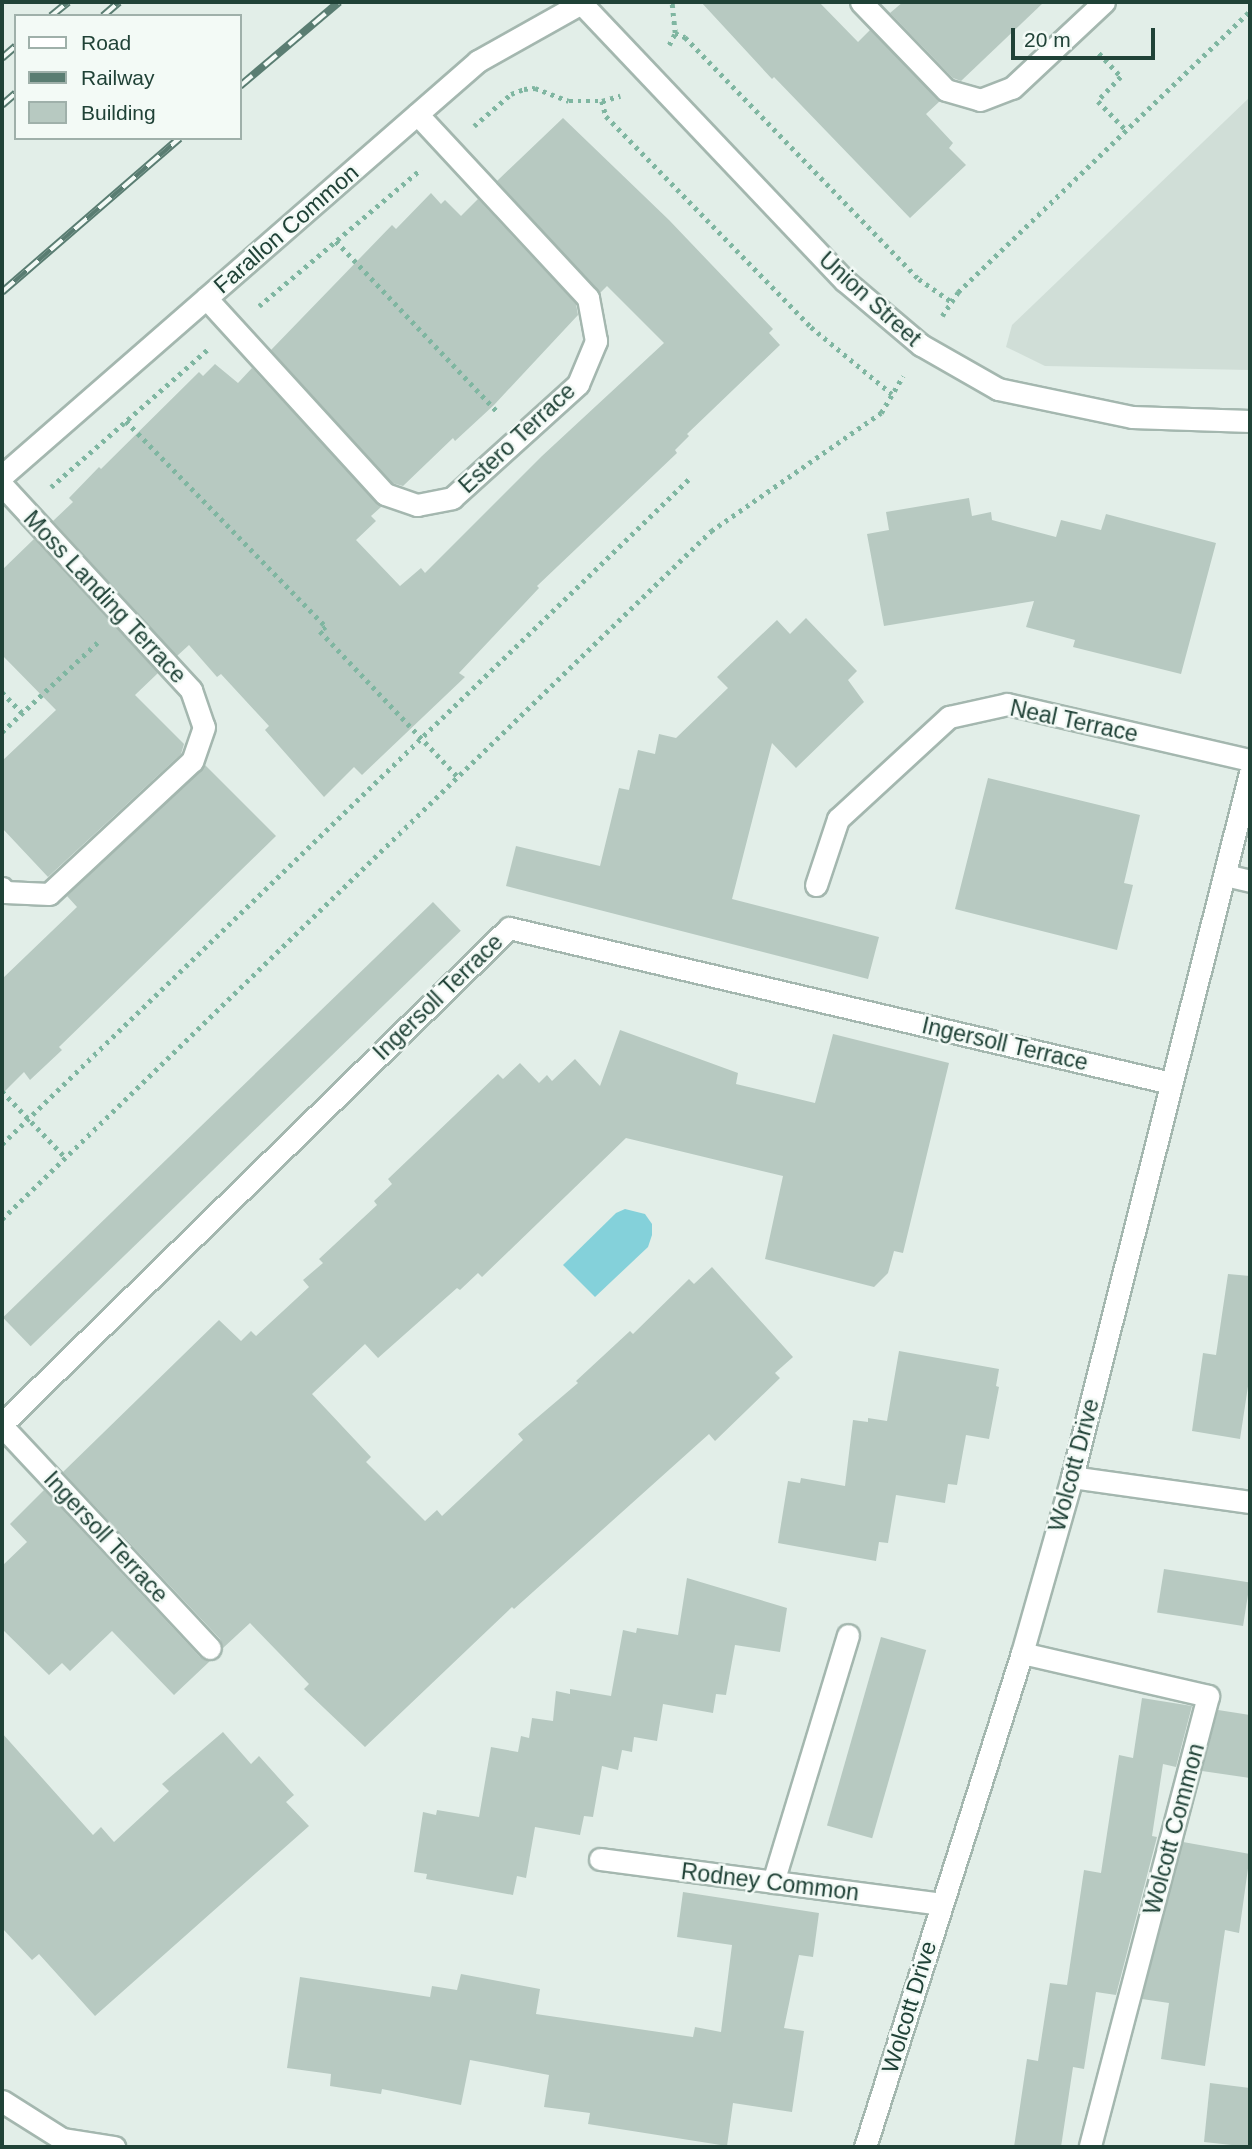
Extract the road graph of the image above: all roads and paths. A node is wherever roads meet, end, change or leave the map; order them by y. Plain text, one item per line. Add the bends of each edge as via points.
1 (672, 2) edge
2 (861, 2) edge
3 (1104, 2) edge
4 (582, 3) edge
5 (1250, 10) edge
6 (1075, 29) junction
7 (675, 33) junction
8 (648, 74) junction
9 (602, 101) junction
10 (417, 114) junction
11 (1125, 129) junction
12 (448, 147) junction
13 (337, 241) junction
14 (206, 298) junction
15 (952, 302) junction
16 (233, 328) junction
17 (921, 345) junction
18 (892, 394) junction
19 (126, 421) junction
20 (1250, 421) edge
21 (520, 436) junction
22 (2, 476) edge
23 (691, 477) dead end
24 (2, 485) edge
25 (24, 510) junction
26 (124, 617) junction
27 (2, 692) edge
28 (22, 713) junction
29 (2, 732) edge
30 (421, 739) junction
31 (1250, 760) edge
32 (1250, 773) edge
33 (458, 777) junction
34 (1225, 875) junction
35 (1250, 881) edge
36 (816, 885) dead end
37 (2, 888) edge
38 (1171, 1083) junction
39 (2, 1091) edge
40 (28, 1118) junction
41 (2, 1143) edge
42 (65, 1157) junction
43 (2, 1219) edge
44 (2, 1425) edge
45 (1072, 1477) junction
46 (1250, 1502) edge
47 (848, 1634) dead end
48 (210, 1648) dead end
49 (1022, 1653) junction
50 (600, 1859) dead end
51 (774, 1882) junction
52 (941, 1904) junction
53 (2, 2101) edge
54 (114, 2147) edge
55 (865, 2147) edge
56 (1090, 2147) edge

1 - 7 path
2 - 6 street via 946,90 980,100 1012,88
3 - 6 street
4 - 8 street, Union Street
4 - 10 street, Farallon Common via 478,61
5 - 11 path
6 - 11 path via 1121,77 1098,101
7 - 8 path
7 - 15 path via 685,37 919,279
8 - 9 path via 613,100
8 - 17 street, Union Street via 844,280
9 - 12 path via 569,101 535,88 523,89 511,93
9 - 18 path via 606,116 811,327
10 - 12 street, Estero Terrace
10 - 14 street, Farallon Common
11 - 15 path
12 - 13 path
12 - 21 street, Estero Terrace via 588,298 596,341 578,384
13 - 16 path
13 - 21 path
14 - 16 street, Estero Terrace
14 - 22 street, Farallon Common
15 - 17 path
16 - 19 path
16 - 21 street, Estero Terrace via 385,494 417,505 452,498
17 - 18 path
17 - 20 street, Union Street via 998,389 1132,417
18 - 33 path via 881,414 711,531
19 - 25 path
19 - 30 path via 326,627 320,631
23 - 30 path
24 - 25 street, Moss Landing Terrace
25 - 26 street, Moss Landing Terrace
26 - 28 path
26 - 37 street, Moss Landing Terrace via 191,690 204,727 192,761 49,894 5,892
27 - 28 path
28 - 29 path
30 - 33 path
30 - 40 path
31 - 36 street, Neal Terrace via 1007,704 949,717 838,819
32 - 34 street, Wolcott Drive
33 - 42 path
34 - 35 street
34 - 38 street, Wolcott Drive
38 - 44 street, Ingersoll Terrace via 509,928
38 - 45 street, Wolcott Drive
39 - 40 path
40 - 41 path
40 - 42 path
42 - 43 path
44 - 48 street, Ingersoll Terrace
45 - 46 street
45 - 49 street, Wolcott Drive
47 - 51 street
49 - 52 street, Wolcott Drive
49 - 56 street, Wolcott Common via 1208,1696
50 - 51 street, Rodney Common
51 - 52 street, Rodney Common
52 - 55 street, Wolcott Drive
53 - 54 street via 62,2139

